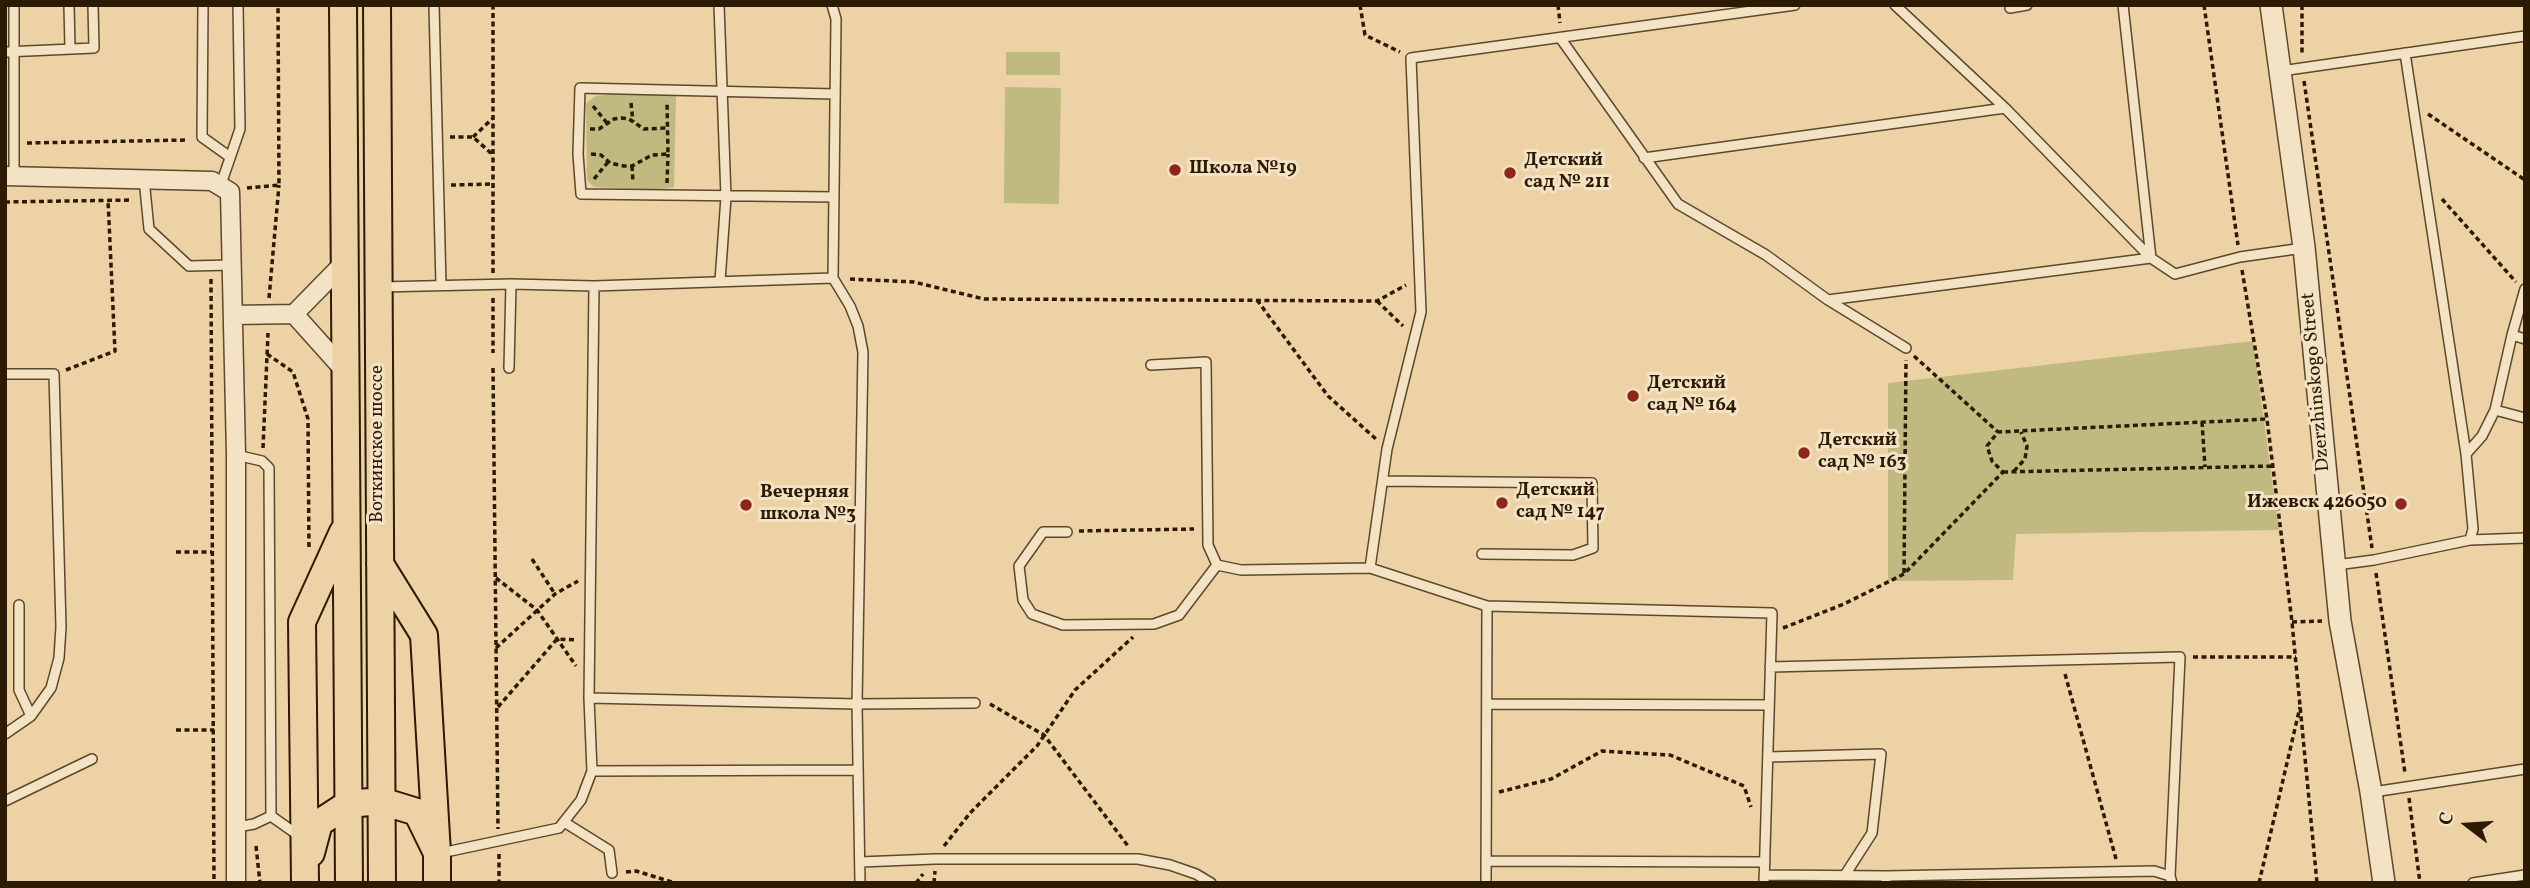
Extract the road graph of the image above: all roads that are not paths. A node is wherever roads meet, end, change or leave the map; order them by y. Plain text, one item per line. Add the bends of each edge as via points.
1 (14, 5) edge
2 (69, 5) edge
3 (93, 5) edge
4 (203, 5) edge
5 (238, 5) edge
6 (343, 5) edge
7 (377, 5) edge
8 (434, 5) edge
9 (719, 5) edge
10 (832, 5) edge
11 (1794, 5) edge
12 (1895, 5) edge
13 (2027, 5) edge
14 (2123, 5) edge
15 (2271, 5) edge
16 (2010, 8) dead end
17 (2525, 36) edge
18 (1561, 39) junction
19 (70, 49) junction
20 (10, 52) edge
21 (2405, 53) junction
22 (2280, 71) junction
23 (721, 91) junction
24 (835, 94) junction
25 (2005, 108) junction
26 (230, 157) junction
27 (1644, 158) junction
28 (10, 176) edge
29 (145, 179) junction
30 (225, 189) junction
31 (726, 197) junction
32 (834, 197) junction
33 (2304, 247) junction
34 (2151, 258) junction
35 (345, 262) junction
36 (232, 265) junction
37 (833, 278) junction
38 (720, 281) junction
39 (511, 284) junction
40 (441, 285) junction
41 (594, 286) junction
42 (378, 287) junction
43 (2524, 290) edge
44 (1828, 300) junction
45 (294, 314) junction
46 (234, 315) junction
47 (2512, 335) junction
48 (2525, 339) edge
49 (1906, 348) road end
50 (1151, 365) dead end
51 (509, 368) dead end
52 (345, 371) junction
53 (5, 374) edge
54 (2495, 410) junction
55 (2525, 418) edge
56 (2466, 454) junction
57 (236, 455) junction
58 (1382, 481) junction
59 (346, 524) junction
60 (1066, 532) road end
61 (2525, 538) edge
62 (2470, 540) junction
63 (1482, 554) dead end
64 (380, 563) junction
65 (1217, 565) junction
66 (2334, 565) junction
67 (1370, 568) junction
68 (19, 605) dead end
69 (1488, 606) junction
70 (1770, 667) junction
71 (589, 698) junction
72 (975, 703) road end
73 (857, 704) junction
74 (1487, 704) junction
75 (1769, 705) junction
76 (31, 716) junction
77 (5, 734) edge
78 (1768, 757) junction
79 (92, 759) dead end
80 (2525, 769) edge
81 (592, 771) junction
82 (858, 771) junction
83 (2371, 792) junction
84 (5, 801) edge
85 (381, 802) junction
86 (348, 804) junction
87 (271, 816) junction
88 (564, 822) junction
89 (246, 826) junction
90 (304, 839) junction
91 (437, 853) junction
92 (1486, 861) junction
93 (860, 862) junction
94 (1765, 862) junction
95 (612, 873) road end
96 (2525, 874) edge
97 (1845, 875) junction
98 (1765, 879) edge
99 (1804, 879) edge
100 (1886, 879) edge
101 (2171, 879) edge
102 (305, 882) edge
103 (236, 883) edge
104 (349, 883) edge
105 (382, 883) edge
106 (436, 883) edge
107 (860, 883) edge
108 (1211, 883) edge
109 (1486, 883) edge
110 (2384, 883) edge
111 (2473, 883) edge

1 - 20 lane
2 - 19 lane
3 - 19 lane via 94,48
4 - 26 lane via 202,137
5 - 26 lane via 240,129
6 - 35 main road, Воткинское шоссе
7 - 42 main road, Воткинское шоссе
8 - 40 lane
9 - 23 lane
10 - 24 lane via 836,19
11 - 18 lane
12 - 25 lane
13 - 16 lane
14 - 34 lane
15 - 22 street, Dzerzhinskogo Street
17 - 21 lane
18 - 27 lane
18 - 58 lane via 1412,58 1421,312
19 - 20 lane
20 - 28 lane via 14,143
21 - 22 lane
21 - 56 lane
22 - 33 street, Dzerzhinskogo Street
23 - 24 lane
23 - 31 lane
23 - 31 lane via 580,88 578,154 581,194
24 - 32 lane
25 - 27 lane
25 - 34 lane
26 - 30 lane
27 - 44 lane via 1678,204 1766,255
28 - 29 street
29 - 30 street via 212,181
29 - 36 lane via 149,229 189,266
30 - 36 street
31 - 32 lane
31 - 38 lane
32 - 37 lane
33 - 34 lane via 2175,274
33 - 66 street, Dzerzhinskogo Street
34 - 44 lane
35 - 45 street
35 - 52 main road, Воткинское шоссе
36 - 46 street
37 - 38 lane
37 - 73 lane via 850,306 863,352
38 - 41 lane
39 - 40 lane
39 - 41 lane
39 - 51 lane
40 - 42 lane
41 - 71 lane
42 - 64 main road, Воткинское шоссе
43 - 47 lane
44 - 49 lane
45 - 46 street
45 - 52 street
46 - 57 street
47 - 48 lane
47 - 54 lane
50 - 65 lane via 1206,362 1208,545
52 - 59 main road, Воткинское шоссе
53 - 76 lane via 54,374 60,648 51,688
54 - 55 lane
54 - 56 lane
56 - 62 lane via 2473,529
57 - 87 lane via 262,461 269,468
57 - 89 street
58 - 63 lane via 1592,484 1592,548 1573,555
58 - 67 lane
59 - 86 main road, Воткинское шоссе
59 - 90 main road via 302,622
60 - 65 lane via 1043,532 1019,566 1023,600 1032,614 1063,625 1148,624 1179,615
61 - 62 lane
62 - 66 lane
64 - 85 main road, Воткинское шоссе
64 - 91 main road via 424,635
65 - 67 lane via 1241,570
66 - 83 street, Dzerzhinskogo Street
67 - 69 lane
68 - 76 lane via 19,690
69 - 70 lane via 1772,613
69 - 74 lane
70 - 75 lane
70 - 101 lane via 2180,657
71 - 73 lane
71 - 81 lane
72 - 73 lane
73 - 82 lane
74 - 75 lane
74 - 92 lane
75 - 78 lane
76 - 77 lane
78 - 94 lane
78 - 97 lane via 1881,754 1872,833
79 - 84 lane
80 - 83 lane
81 - 82 lane
81 - 88 lane via 581,800
82 - 93 lane
83 - 110 street, Dzerzhinskogo Street
85 - 86 main road
85 - 91 main road via 417,812
85 - 105 main road, Воткинское шоссе
86 - 102 main road via 319,823
86 - 104 main road, Воткинское шоссе
87 - 89 lane
87 - 90 lane
88 - 91 lane via 559,828
88 - 95 lane via 609,850
89 - 103 street
90 - 102 main road
91 - 106 main road
92 - 94 lane
92 - 109 lane
93 - 107 lane
93 - 108 lane via 1138,859 1170,865
94 - 98 lane
96 - 111 lane
97 - 99 lane
97 - 100 lane
98 - 99 lane
100 - 101 lane via 2154,871

